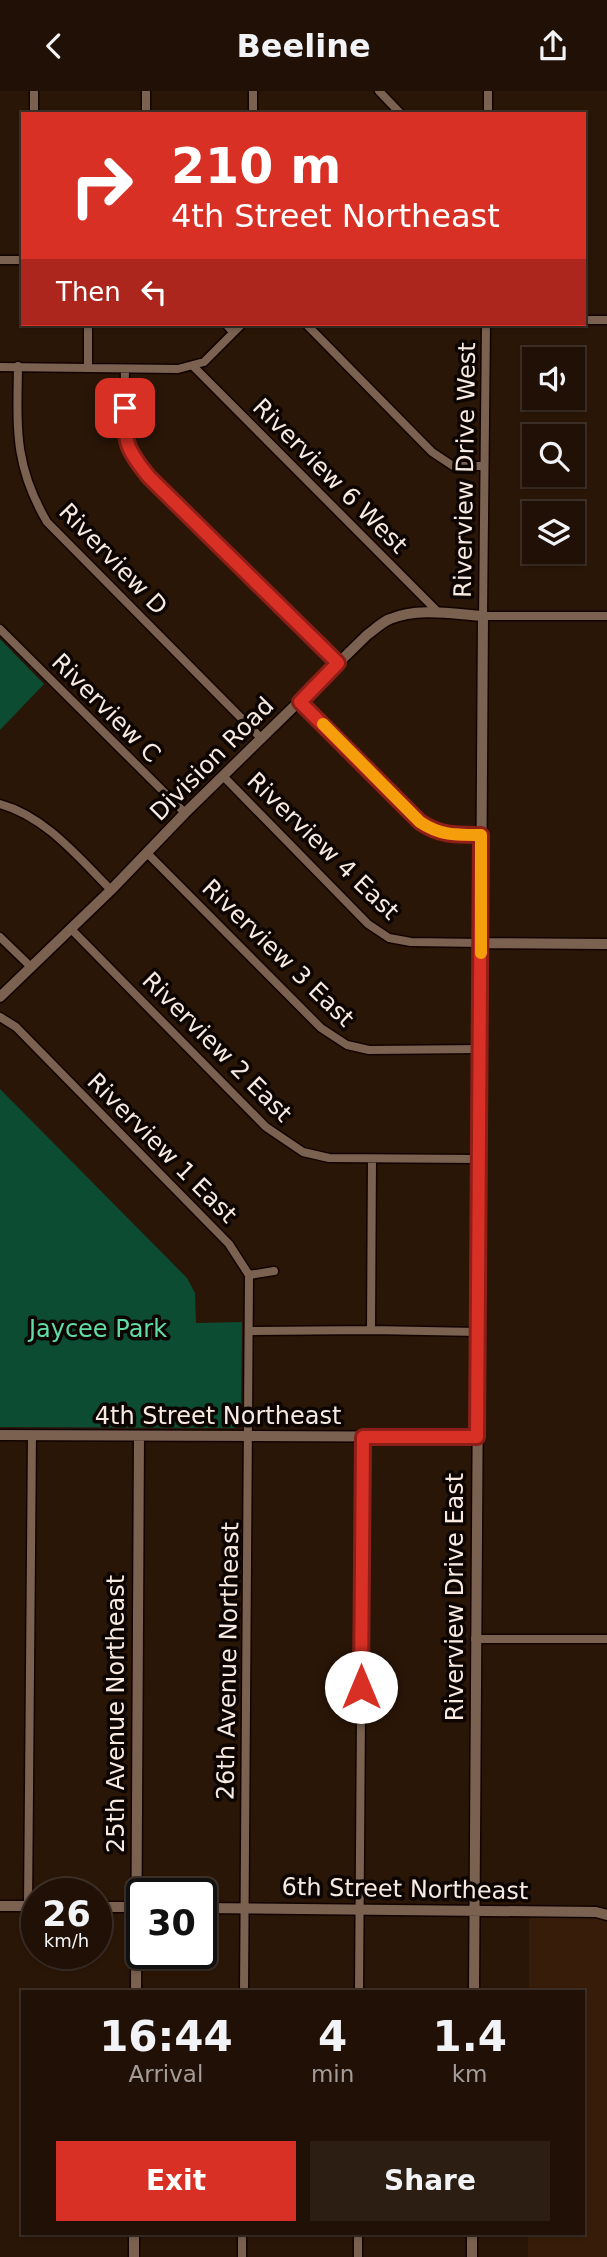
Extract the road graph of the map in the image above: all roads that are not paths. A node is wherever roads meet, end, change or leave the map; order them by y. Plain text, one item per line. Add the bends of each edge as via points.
1 (34, 91) edge
2 (146, 91) edge
3 (253, 91) edge
4 (379, 91) edge
5 (488, 91) edge
6 (34, 112) edge
7 (146, 112) edge
8 (253, 112) edge
9 (399, 112) edge
10 (488, 112) edge
11 (0, 260) edge
12 (21, 260) edge
13 (586, 320) edge
14 (607, 320) edge
15 (88, 326) edge
16 (228, 326) edge
17 (240, 326) edge
18 (308, 326) edge
19 (486, 326) edge
20 (233, 332) junction
21 (18, 366) junction
22 (193, 366) junction
23 (0, 367) edge
24 (88, 368) junction
25 (125, 369) junction
26 (484, 466) junction
27 (439, 613) junction
28 (483, 616) junction
29 (607, 616) edge
30 (0, 629) edge
31 (338, 663) junction
32 (300, 702) junction
33 (262, 739) junction
34 (223, 777) junction
35 (0, 804) edge
36 (186, 813) junction
37 (481, 835) junction
38 (147, 853) junction
39 (111, 890) junction
40 (71, 929) junction
41 (0, 937) edge
42 (481, 943) junction
43 (607, 944) edge
44 (31, 967) junction
45 (0, 996) edge
46 (0, 1017) edge
47 (481, 1049) junction
48 (372, 1159) junction
49 (480, 1160) junction
50 (274, 1271) dead end
51 (249, 1275) junction
52 (372, 1330) junction
53 (250, 1331) junction
54 (478, 1332) junction
55 (0, 1435) edge
56 (32, 1435) junction
57 (249, 1436) junction
58 (139, 1437) junction
59 (363, 1437) junction
60 (477, 1437) junction
61 (475, 1639) junction
62 (607, 1639) edge
63 (33, 1878) edge
64 (139, 1878) edge
65 (0, 1906) edge
66 (21, 1906) edge
67 (217, 1907) edge
68 (245, 1908) junction
69 (359, 1909) junction
70 (475, 1910) junction
71 (607, 1915) edge
72 (137, 1969) edge
73 (136, 1990) edge
74 (244, 1990) edge
75 (359, 1990) edge
76 (474, 1990) edge
77 (134, 2235) edge
78 (242, 2235) edge
79 (358, 2235) edge
80 (472, 2235) edge
81 (134, 2257) edge
82 (242, 2257) edge
83 (358, 2257) edge
84 (472, 2257) edge

1 - 6 street
2 - 7 street
3 - 8 street
4 - 9 street
5 - 10 street
11 - 12 street
13 - 14 street
15 - 24 street
16 - 20 street
17 - 20 street
18 - 26 street via 432,452 453,466
19 - 26 street, Riverview Drive West
20 - 22 street via 211,356
21 - 23 street
21 - 24 street
21 - 33 street, Riverview D via 17,428 22,463 47,522
22 - 25 street
22 - 27 street, Riverview 6 West
24 - 25 street
25 - 31 street via 124,428 129,453
26 - 28 street, Riverview Drive West
27 - 28 street, Division Road
27 - 31 street, Division Road via 388,619
28 - 29 street, Division Road
28 - 37 street, Riverview Drive East
30 - 36 street, Riverview C
31 - 32 street, Division Road
32 - 33 street, Division Road
32 - 37 street via 420,822 446,834
33 - 34 street, Division Road
34 - 36 street, Division Road
34 - 42 street, Riverview 4 East via 378,931 411,942
35 - 39 street via 53,834
36 - 38 street, Division Road
37 - 42 street, Riverview Drive East
38 - 39 street, Division Road
38 - 47 street, Riverview 3 East via 321,1028 347,1045 369,1050
39 - 40 street, Division Road
40 - 44 street, Division Road
40 - 48 street, Riverview 2 East via 266,1128 303,1152
41 - 44 street
42 - 43 street
42 - 47 street, Riverview Drive East
44 - 45 street, Division Road
46 - 51 street, Riverview 1 East via 16,1027 229,1244
47 - 49 street, Riverview Drive East
48 - 49 street, Riverview 2 East
48 - 52 street
49 - 54 street, Riverview Drive East
50 - 51 street
51 - 53 street
52 - 53 street
52 - 54 street
53 - 57 street, 26th Avenue Northeast
54 - 60 street, Riverview Drive East
55 - 56 street, 4th Street Northeast
56 - 58 street, 4th Street Northeast
56 - 63 street
57 - 58 street, 4th Street Northeast
57 - 59 street, 4th Street Northeast
57 - 68 street, 26th Avenue Northeast
58 - 64 street, 25th Avenue Northeast
59 - 60 street, 4th Street Northeast
59 - 69 street
60 - 61 street, Riverview Drive East
61 - 62 street
61 - 70 street, Riverview Drive East
65 - 66 street
67 - 68 street, 6th Street Northeast
68 - 69 street, 6th Street Northeast
68 - 74 street, 26th Avenue Northeast
69 - 70 street, 6th Street Northeast
69 - 75 street
70 - 71 street, 6th Street Northeast
70 - 76 street, Riverview Drive East
72 - 73 street, 25th Avenue Northeast
77 - 81 street
78 - 82 street
79 - 83 street
80 - 84 street

